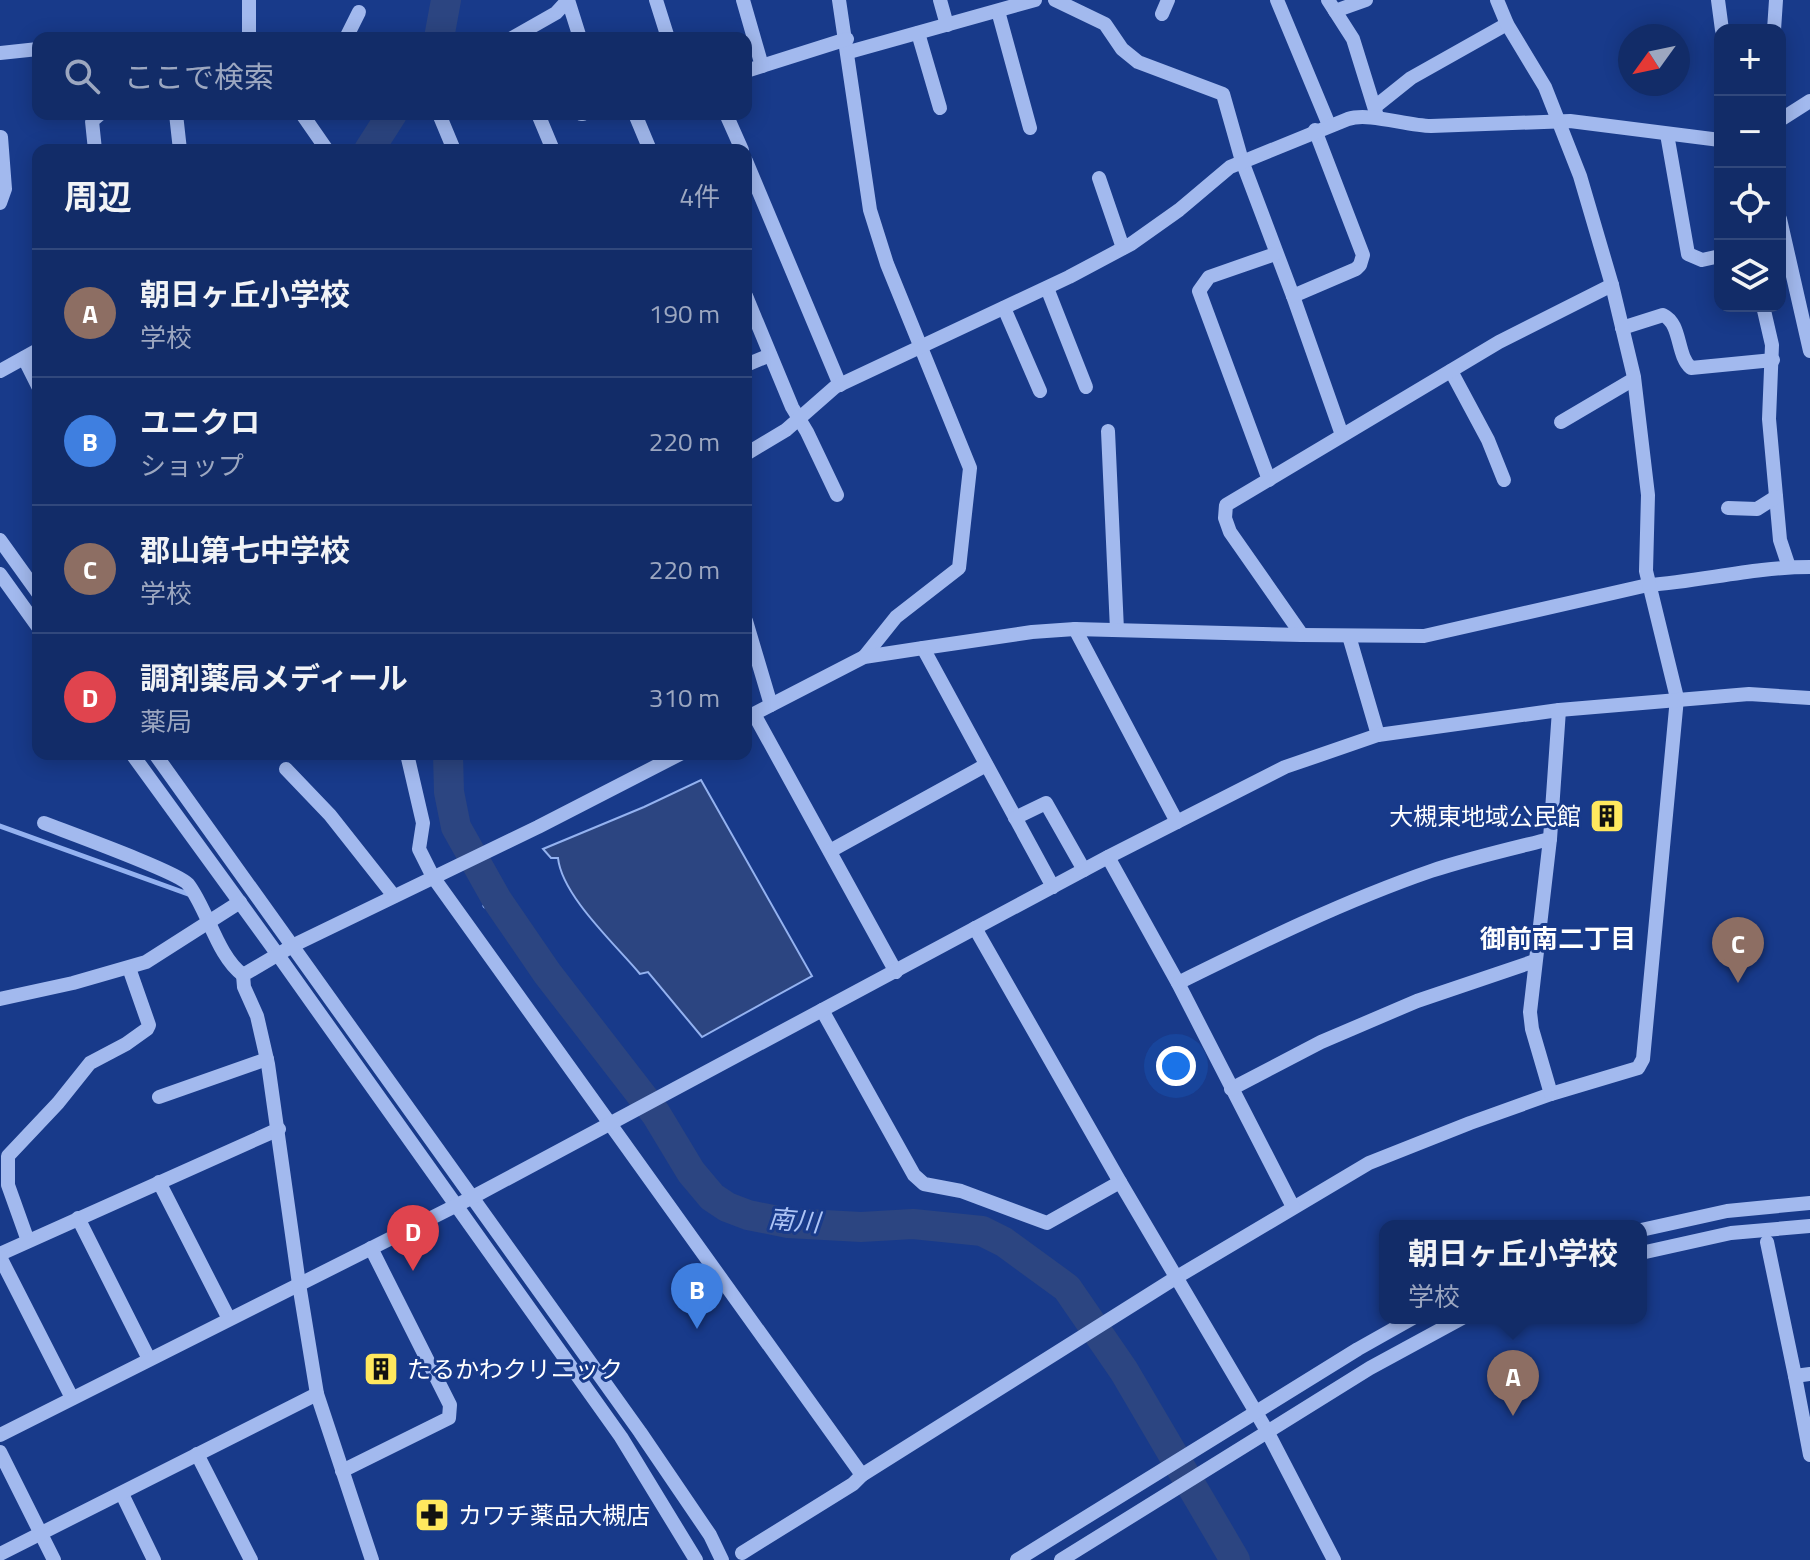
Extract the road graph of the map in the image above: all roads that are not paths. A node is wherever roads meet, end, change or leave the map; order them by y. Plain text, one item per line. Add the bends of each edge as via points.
1 (249, 0) edge
2 (656, 0) edge
3 (743, 0) edge
4 (839, 0) edge
5 (940, 0) edge
6 (1035, 0) edge
7 (1055, 0) edge
8 (1277, 0) edge
9 (1366, 0) edge
10 (1497, 0) edge
11 (1718, 0) edge
12 (1776, 0) edge
13 (1332, 5) edge
14 (998, 11) junction
15 (359, 12) dead end
16 (1507, 24) junction
17 (1721, 24) edge
18 (1774, 24) edge
19 (947, 25) junction
20 (249, 32) edge
21 (349, 32) edge
22 (523, 32) edge
23 (578, 32) edge
24 (666, 32) edge
25 (918, 33) junction
26 (848, 46) junction
27 (32, 50) edge
28 (0, 53) edge
29 (762, 66) junction
30 (752, 69) edge
31 (1810, 101) edge
32 (940, 108) dead end
33 (1375, 113) junction
34 (1786, 116) edge
35 (93, 120) edge
36 (177, 120) edge
37 (308, 120) edge
38 (442, 120) edge
39 (540, 120) edge
40 (638, 120) edge
41 (729, 120) edge
42 (1559, 121) junction
43 (1030, 128) dead end
44 (1322, 128) junction
45 (1667, 134) junction
46 (1, 137) edge
47 (1714, 139) edge
48 (94, 144) edge
49 (179, 144) edge
50 (323, 144) edge
51 (452, 144) edge
52 (550, 144) edge
53 (648, 144) edge
54 (739, 144) edge
55 (1242, 161) junction
56 (752, 175) edge
57 (1099, 178) dead end
58 (0, 203) edge
59 (1123, 248) junction
60 (1275, 254) junction
61 (1714, 257) edge
62 (1786, 258) edge
63 (1612, 285) junction
64 (1047, 288) junction
65 (1293, 296) junction
66 (1004, 308) junction
67 (752, 311) edge
68 (1764, 312) edge
69 (1622, 328) junction
70 (922, 348) junction
71 (1810, 351) edge
72 (31, 354) edge
73 (770, 355) junction
74 (1773, 360) junction
75 (752, 362) edge
76 (0, 371) edge
77 (1451, 371) junction
78 (1634, 379) junction
79 (840, 385) junction
80 (1086, 387) dead end
81 (1040, 391) dead end
82 (800, 419) junction
83 (1561, 422) dead end
84 (1108, 431) dead end
85 (1342, 435) junction
86 (752, 450) edge
87 (1269, 480) junction
88 (1504, 480) dead end
89 (837, 495) dead end
90 (1776, 497) junction
91 (1728, 508) dead end
92 (0, 540) edge
93 (1789, 567) junction
94 (1810, 567) edge
95 (0, 574) edge
96 (32, 585) edge
97 (1648, 585) junction
98 (32, 619) edge
99 (1075, 629) junction
100 (1117, 630) junction
101 (1302, 635) junction
102 (1349, 636) junction
103 (752, 641) edge
104 (923, 648) junction
105 (864, 657) junction
106 (1677, 698) junction
107 (1810, 698) edge
108 (771, 705) junction
109 (1559, 710) junction
110 (752, 715) edge
111 (752, 719) edge
112 (1378, 735) junction
113 (136, 760) edge
114 (159, 760) edge
115 (408, 760) edge
116 (652, 760) edge
117 (986, 765) junction
118 (286, 769) dead end
119 (1015, 818) junction
120 (1177, 822) junction
121 (44, 823) dead end
122 (1550, 839) junction
123 (830, 851) junction
124 (1108, 857) junction
125 (1084, 870) junction
126 (433, 877) junction
127 (1053, 887) junction
128 (394, 896) junction
129 (240, 902) junction
130 (211, 922) junction
131 (975, 928) junction
132 (294, 945) junction
133 (278, 955) junction
134 (1535, 961) junction
135 (129, 968) junction
136 (896, 972) junction
137 (243, 975) junction
138 (1178, 983) junction
139 (0, 999) edge
140 (822, 1010) junction
141 (267, 1059) junction
142 (1231, 1089) junction
143 (1551, 1094) junction
144 (159, 1097) dead end
145 (613, 1123) junction
146 (279, 1129) junction
147 (5, 1150) edge
148 (159, 1182) junction
149 (1120, 1182) junction
150 (471, 1198) junction
151 (1810, 1203) edge
152 (455, 1206) junction
153 (1293, 1207) junction
154 (78, 1218) junction
155 (1810, 1226) edge
156 (1647, 1229) edge
157 (28, 1241) junction
158 (1767, 1242) dead end
159 (371, 1248) junction
160 (1647, 1252) edge
161 (0, 1255) edge
162 (1177, 1277) junction
163 (299, 1284) junction
164 (229, 1319) junction
165 (1403, 1324) edge
166 (1451, 1324) edge
167 (149, 1359) junction
168 (1810, 1374) edge
169 (1795, 1376) junction
170 (317, 1394) junction
171 (72, 1398) junction
172 (1254, 1412) junction
173 (1267, 1431) junction
174 (0, 1435) edge
175 (0, 1452) edge
176 (197, 1454) junction
177 (1810, 1455) edge
178 (342, 1471) junction
179 (862, 1475) junction
180 (122, 1494) junction
181 (41, 1533) junction
182 (742, 1553) dead end
183 (0, 1554) edge
184 (54, 1560) edge
185 (154, 1560) edge
186 (251, 1560) edge
187 (372, 1560) edge
188 (696, 1560) edge
189 (722, 1560) edge
190 (1017, 1560) edge
191 (1061, 1560) edge
192 (1334, 1560) edge

1 - 20 street
2 - 24 street
3 - 29 street
4 - 26 street
5 - 19 street
6 - 14 street
7 - 55 street via 1105,24 1138,62 1223,94
8 - 44 street
9 - 13 street
10 - 16 street
11 - 17 street
12 - 18 street
13 - 33 street via 1353,39
14 - 19 street
14 - 43 street
15 - 21 street
16 - 33 street via 1411,78
16 - 42 street
19 - 25 street
22 - 23 street via 568,0
25 - 26 street
25 - 32 street
26 - 29 street
26 - 70 street via 870,210
27 - 28 street
29 - 30 street
31 - 34 street
33 - 42 street via 1422,126
33 - 44 street
35 - 48 street
36 - 49 street
37 - 50 street
38 - 51 street
39 - 52 street
40 - 53 street
41 - 54 street
42 - 45 street
42 - 63 street
44 - 55 street
44 - 65 street via 1363,255 1356,269
45 - 47 street
45 - 61 street via 1688,254 1702,260
46 - 58 street via 5,189
55 - 59 street
55 - 60 street
56 - 79 street
57 - 59 street
59 - 64 street
60 - 65 street
60 - 87 street via 1209,277 1199,291
62 - 71 street
63 - 69 street
63 - 77 street
64 - 66 street
64 - 80 street
65 - 85 street
66 - 70 street
66 - 81 street
67 - 73 street
68 - 74 street
69 - 74 street via 1667,317 1691,368
69 - 78 street
70 - 79 street
70 - 105 street via 970,468 960,564 890,622
72 - 76 street
73 - 75 street
73 - 82 street
74 - 90 street via 1769,419
77 - 85 street
77 - 88 street
78 - 83 street
78 - 97 street via 1648,495
79 - 82 street
82 - 86 street
82 - 89 street
84 - 100 street
85 - 87 street
87 - 101 street via 1226,505 1225,518
90 - 91 street via 1757,509
90 - 93 street
92 - 96 street
93 - 94 street
93 - 97 street
95 - 98 street
97 - 102 street via 1424,636
97 - 106 street
99 - 100 street
99 - 104 street
99 - 120 street
100 - 101 street
101 - 102 street
102 - 112 street
103 - 108 street
104 - 105 street
104 - 117 street
105 - 108 street
106 - 107 street
106 - 109 street
106 - 143 street via 1643,1059 1633,1071
108 - 110 street
109 - 112 street
109 - 122 street
111 - 123 street
112 - 120 street via 1285,767
113 - 129 street
114 - 132 street
115 - 126 street via 423,823 419,849
116 - 126 street
117 - 119 street
117 - 123 street
118 - 128 street
119 - 125 street via 1046,803
119 - 127 street
120 - 124 street
121 - 130 street via 181,878
122 - 134 street
122 - 138 street via 1431,871 1361,898
123 - 136 street
124 - 125 street
124 - 138 street
125 - 127 street
126 - 128 street
126 - 145 street
127 - 131 street
128 - 132 street
129 - 130 street
129 - 133 street
130 - 135 street via 159,956
130 - 137 street
131 - 136 street
131 - 149 street
132 - 133 street
132 - 150 street
133 - 137 street
133 - 152 street
134 - 142 street via 1417,1001
134 - 143 street via 1531,1020
135 - 139 street
135 - 147 street via 147,1029 90,1063 58,1103
136 - 140 street
137 - 141 street
138 - 142 street
140 - 145 street
140 - 149 street via 920,1182 961,1191 1047,1223
141 - 144 street
141 - 146 street
142 - 153 street
143 - 153 street via 1369,1163
145 - 150 street
145 - 179 street
146 - 148 street
146 - 163 street
147 - 157 street via 8,1185
148 - 154 street
148 - 164 street
149 - 162 street
150 - 152 street
150 - 189 street via 640,1432
151 - 156 street via 1727,1211
152 - 159 street
152 - 188 street via 621,1437
153 - 162 street
154 - 157 street
154 - 167 street
155 - 160 street via 1731,1233
157 - 161 street
158 - 169 street
159 - 163 street
159 - 178 street via 451,1410 449,1418
161 - 171 street
162 - 172 street
162 - 179 street
163 - 164 street
163 - 170 street
164 - 167 street
165 - 172 street
166 - 173 street
167 - 171 street
168 - 169 street
169 - 177 street
170 - 176 street
170 - 178 street
171 - 174 street
172 - 173 street
172 - 190 street
173 - 191 street
173 - 192 street
175 - 181 street
176 - 180 street
176 - 186 street
178 - 187 street
179 - 182 street
180 - 181 street
180 - 185 street
181 - 183 street
181 - 184 street

